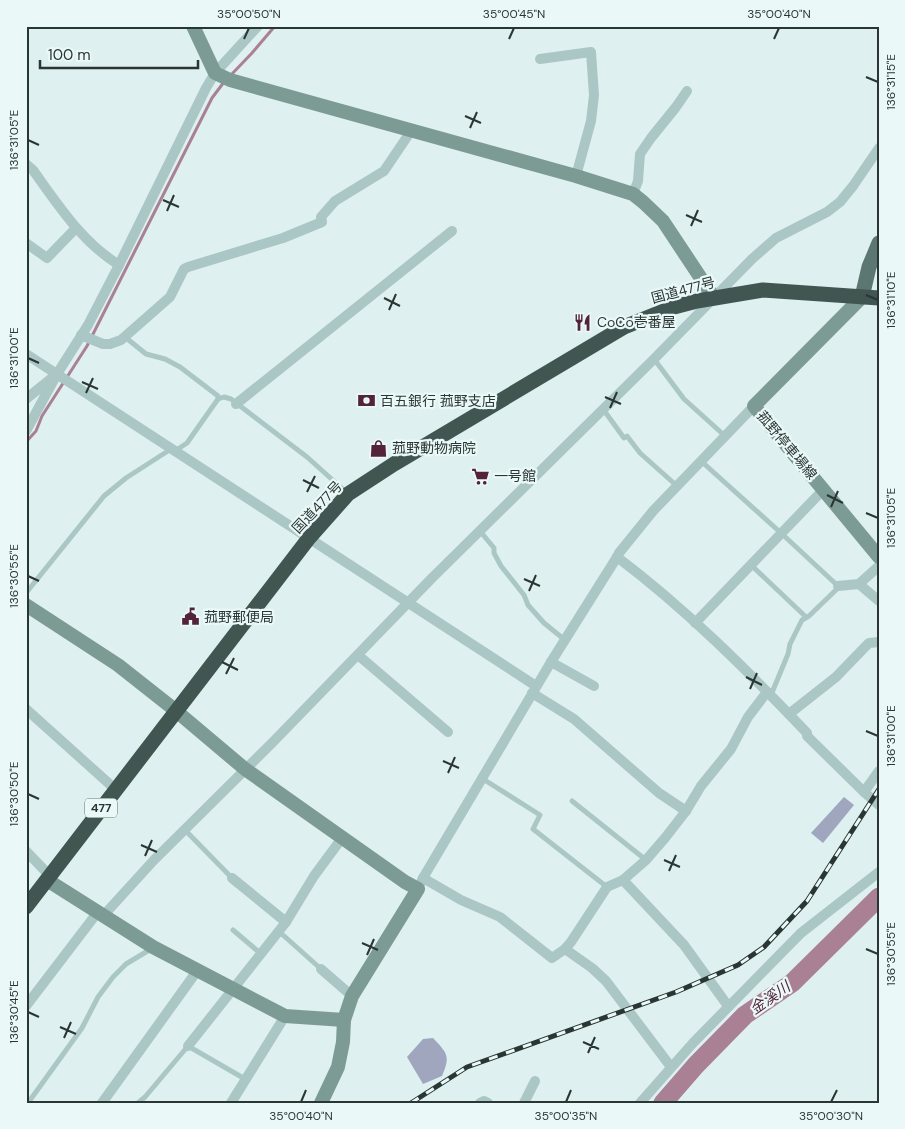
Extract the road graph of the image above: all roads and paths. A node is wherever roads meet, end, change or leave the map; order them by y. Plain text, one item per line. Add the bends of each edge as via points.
1 (193, 26) edge
2 (258, 26) edge
3 (540, 58) dead end
4 (222, 76) junction
5 (686, 91) dead end
6 (412, 131) junction
7 (879, 148) edge
8 (26, 164) edge
9 (576, 176) junction
10 (633, 194) junction
11 (76, 228) junction
12 (452, 232) dead end
13 (26, 243) edge
14 (879, 243) edge
15 (120, 265) junction
16 (862, 297) junction
17 (714, 298) junction
18 (879, 298) edge
19 (83, 336) junction
20 (125, 337) junction
21 (26, 354) edge
22 (654, 359) junction
23 (58, 374) junction
24 (26, 399) edge
25 (218, 399) junction
26 (236, 404) junction
27 (754, 406) junction
28 (603, 409) junction
29 (26, 432) edge
30 (725, 436) junction
31 (174, 450) junction
32 (701, 461) junction
33 (677, 486) junction
34 (824, 489) junction
35 (348, 494) junction
36 (480, 531) junction
37 (781, 533) junction
38 (309, 538) junction
39 (617, 557) junction
40 (879, 557) edge
41 (750, 565) junction
42 (879, 566) edge
43 (859, 584) junction
44 (840, 586) junction
45 (26, 593) edge
46 (879, 601) edge
47 (409, 603) junction
48 (26, 605) edge
49 (806, 617) junction
50 (695, 623) junction
51 (565, 640) junction
52 (879, 642) edge
53 (358, 655) junction
54 (551, 662) junction
55 (594, 686) dead end
56 (534, 690) junction
57 (769, 694) junction
58 (26, 709) edge
59 (176, 710) junction
60 (788, 714) junction
61 (448, 732) dead end
62 (245, 769) junction
63 (879, 771) edge
64 (483, 779) junction
65 (115, 789) junction
66 (864, 792) junction
67 (572, 801) dead end
68 (879, 804) edge
69 (686, 811) junction
70 (184, 830) junction
71 (342, 838) junction
72 (26, 851) edge
73 (646, 860) junction
74 (879, 872) edge
75 (49, 878) junction
76 (232, 878) joint
77 (623, 880) junction
78 (421, 884) junction
79 (607, 887) junction
80 (26, 907) edge
81 (100, 915) junction
82 (286, 922) junction
83 (233, 930) dead end
84 (277, 933) junction
85 (153, 947) junction
86 (565, 949) junction
87 (260, 953) junction
88 (321, 969) joint
89 (197, 971) junction
90 (232, 990) junction
91 (352, 996) junction
92 (26, 1006) edge
93 (728, 1006) junction
94 (285, 1016) junction
95 (344, 1020) junction
96 (188, 1046) junction
97 (671, 1067) junction
98 (245, 1079) junction
99 (535, 1081) dead end
100 (322, 1102) edge
101 (28, 1103) edge
102 (102, 1103) edge
103 (138, 1103) edge
104 (231, 1103) edge
105 (480, 1103) edge
106 (488, 1103) edge
107 (524, 1103) edge
108 (640, 1103) edge

1 - 4 street
2 - 4 street
3 - 9 street via 591,52 594,95 591,121
4 - 6 street
4 - 15 street via 206,88
5 - 10 street via 640,154 638,181
6 - 9 street
6 - 20 street via 384,171 330,205 321,217 322,222 283,238 188,267 170,297
7 - 17 street via 840,202 776,238
8 - 11 street
9 - 10 street
10 - 17 street via 663,221
11 - 13 street via 47,258
11 - 15 street via 107,258
12 - 26 street
14 - 16 main road
15 - 19 street
16 - 17 highway, 国道477号 / 477 via 763,290
16 - 18 highway, 国道477号 / 477
16 - 27 street, 菰野停車場線
17 - 22 street
17 - 35 highway, 国道477号 / 477 via 674,306 624,328
19 - 20 street via 110,344
19 - 23 street
20 - 25 lane via 146,354 180,367
21 - 23 street
22 - 28 street
22 - 30 lane via 684,398
23 - 24 street
23 - 29 street
23 - 31 street
25 - 26 lane via 224,397
25 - 31 lane via 186,443
26 - 35 lane via 301,452
27 - 30 street
27 - 34 street, 菰野停車場線
28 - 33 lane via 624,438 627,436 640,453
28 - 36 street
30 - 32 street
31 - 38 street
31 - 45 lane via 126,478 104,496
32 - 33 street
32 - 37 lane
33 - 39 street via 632,534
34 - 37 street
34 - 40 street, 菰野停車場線
35 - 38 highway, 国道477号 / 477
36 - 47 street
36 - 51 lane via 528,605
37 - 41 street
37 - 44 lane
38 - 47 street
38 - 59 highway, 国道477号 / 477
39 - 50 street
39 - 51 street
41 - 49 lane
41 - 50 street
42 - 43 street
43 - 44 street
43 - 46 street
44 - 49 lane
47 - 53 street
47 - 56 street
48 - 59 street via 118,665
49 - 57 lane via 790,644
50 - 57 street
51 - 54 street
52 - 60 street via 870,643 836,677
53 - 61 street
53 - 62 street
54 - 55 street
54 - 56 street
56 - 64 street
56 - 69 street via 574,719 659,793
57 - 60 street
57 - 69 street via 748,717 731,749 701,786
58 - 65 street
59 - 62 street
59 - 65 highway, 国道477号 / 477
60 - 66 street
62 - 70 street
62 - 71 street
63 - 66 street
64 - 78 street
64 - 79 lane via 540,815 532,828
65 - 75 highway, 国道477号 / 477
66 - 68 street
67 - 73 lane
69 - 73 street
70 - 76 lane
70 - 81 street
71 - 78 street via 405,882
71 - 82 street
72 - 75 street
73 - 77 street
74 - 93 street via 801,933
75 - 80 highway, 国道477号 / 477
75 - 81 street
76 - 82 street
77 - 79 street
77 - 93 street via 684,945
78 - 86 street via 500,917 548,957 552,958
78 - 91 street
79 - 86 street
81 - 85 street
81 - 92 street
82 - 84 street
83 - 87 lane
84 - 87 street
84 - 88 lane
85 - 89 street
85 - 101 lane via 126,964 113,978
86 - 97 street via 606,981
87 - 90 street
88 - 91 street
89 - 90 street
89 - 102 street
90 - 94 street
90 - 96 street
91 - 95 street
93 - 97 street
94 - 95 street
94 - 98 street
95 - 100 street via 338,1067
96 - 98 lane
96 - 103 lane
97 - 108 street
98 - 104 street
99 - 107 street
105 - 106 street

